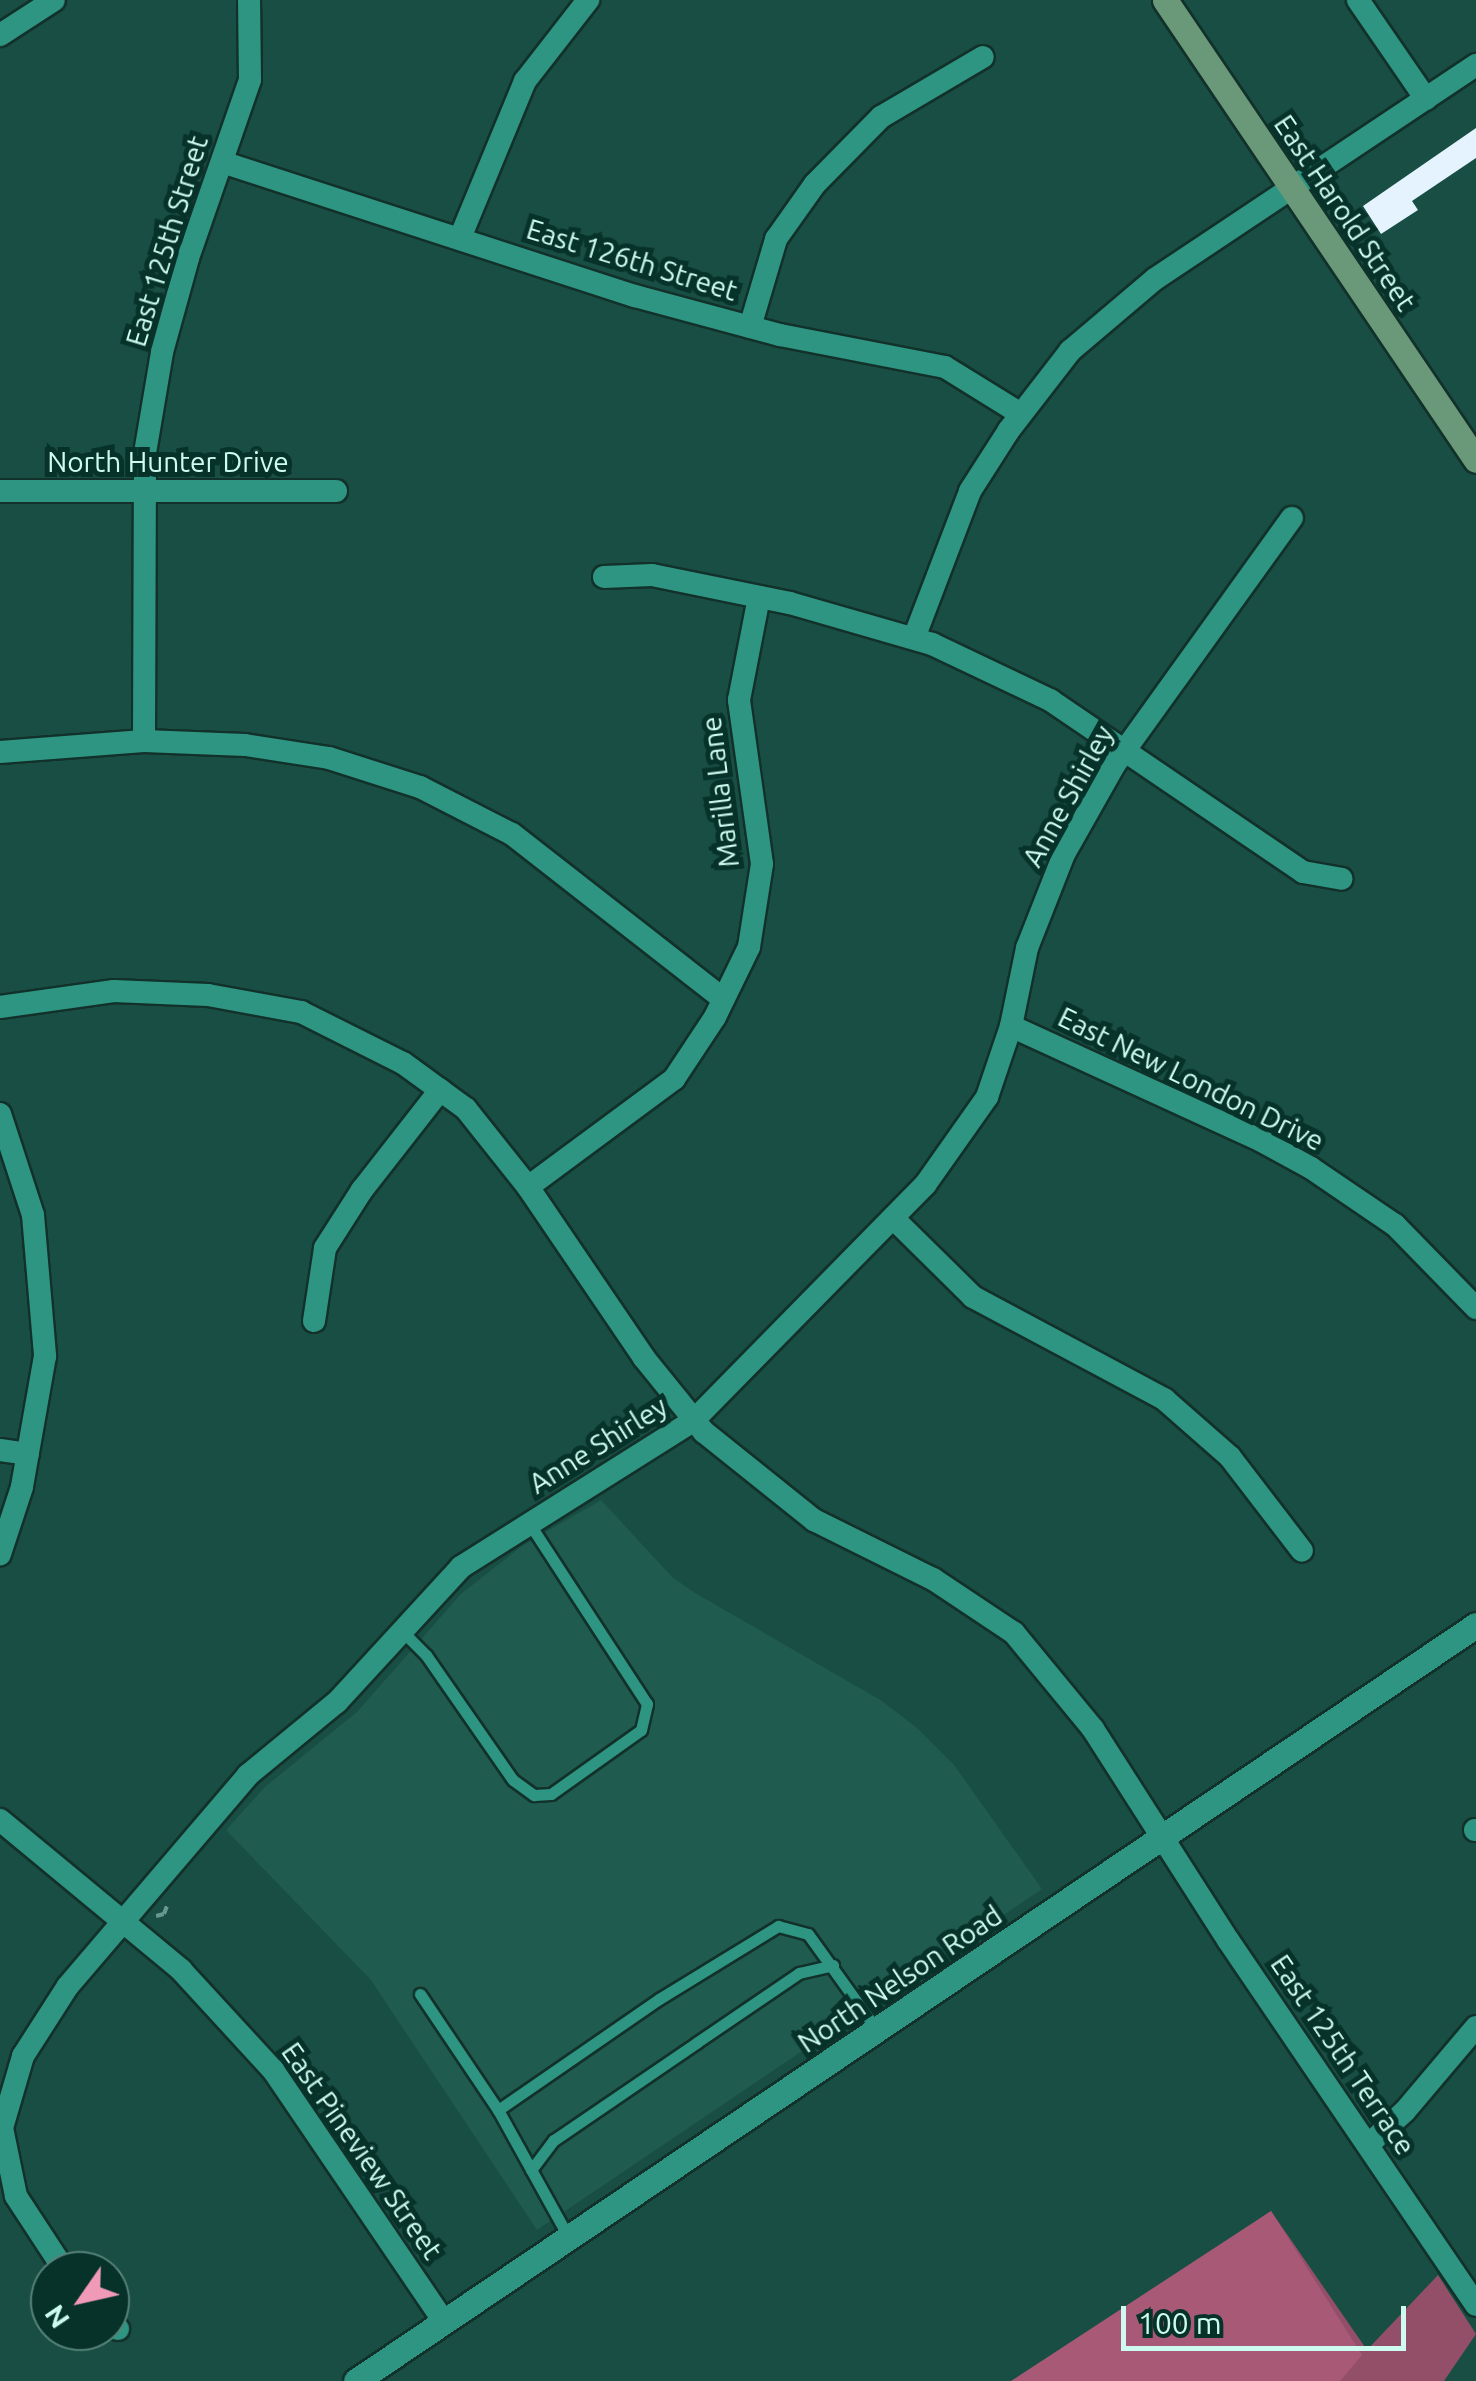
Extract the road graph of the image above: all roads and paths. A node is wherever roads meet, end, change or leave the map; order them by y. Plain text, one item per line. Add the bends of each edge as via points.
1 (54, 0) edge
2 (248, 0) edge
3 (588, 0) edge
4 (1165, 0) edge
5 (1358, 0) edge
6 (0, 35) edge
7 (983, 57) dead end
8 (1476, 65) edge
9 (1426, 99) junction
10 (222, 162) junction
11 (1293, 190) junction
12 (460, 238) junction
13 (750, 327) junction
14 (1021, 414) junction
15 (1476, 460) edge
16 (0, 491) edge
17 (336, 491) dead end
18 (147, 494) junction
19 (1292, 518) dead end
20 (604, 577) dead end
21 (759, 597) junction
22 (914, 638) junction
23 (144, 741) junction
24 (1126, 750) junction
25 (0, 752) edge
26 (1341, 879) dead end
27 (723, 1000) junction
28 (0, 1007) edge
29 (1011, 1026) junction
30 (440, 1090) junction
31 (0, 1114) edge
32 (528, 1187) junction
33 (894, 1218) junction
34 (1476, 1308) edge
35 (314, 1321) dead end
36 (693, 1420) junction
37 (0, 1450) edge
38 (28, 1454) junction
39 (529, 1523) junction
40 (1302, 1551) dead end
41 (0, 1554) edge
42 (1476, 1625) edge
43 (403, 1632) junction
44 (0, 1820) edge
45 (1162, 1838) junction
46 (170, 1898) dead end
47 (133, 1913) junction
48 (834, 1964) junction
49 (420, 1994) dead end
50 (1476, 2027) edge
51 (878, 2030) junction
52 (498, 2110) junction
53 (1368, 2145) junction
54 (531, 2170) junction
55 (569, 2238) junction
56 (53, 2251) edge
57 (1476, 2305) edge
58 (444, 2322) junction
59 (356, 2381) edge

1 - 6 street
2 - 10 street, East 125th Street via 250,80
3 - 12 street via 526,81
4 - 11 main road, East Harold Street
5 - 9 street
7 - 13 street via 881,117 815,184 776,239
8 - 9 street
9 - 11 street
10 - 12 street, East 126th Street
10 - 18 street, East 125th Street via 162,352 145,453
11 - 14 street via 1155,280 1070,351
11 - 15 main road, East Harold Street
12 - 13 street, East 126th Street
13 - 14 street, East 126th Street via 945,368
14 - 22 street via 970,491
16 - 18 street, North Hunter Drive
17 - 18 street, North Hunter Drive
18 - 23 street, East 125th Street
19 - 24 street, Anne Shirley
20 - 21 street via 652,575
21 - 22 street
21 - 27 street, Marilla Lane via 739,700 762,864 748,946
22 - 24 street via 1050,700
23 - 25 street
23 - 27 street via 245,744 329,758 420,787 512,834
24 - 26 street via 1303,872
24 - 29 street, Anne Shirley via 1064,854 1027,948
27 - 32 street, Marilla Lane via 674,1079
28 - 30 street, East 125th Terrace via 114,991 208,995 302,1012 403,1063
29 - 33 street, Anne Shirley via 987,1097
29 - 34 street, East New London Drive via 1260,1140 1337,1184 1422,1249
30 - 32 street, East 125th Terrace via 466,1109
30 - 35 street via 325,1248
31 - 38 street via 33,1215 45,1356
32 - 36 street, East 125th Terrace
33 - 36 street, Anne Shirley
33 - 40 street via 973,1297 1164,1400 1230,1457
36 - 39 street, Anne Shirley
36 - 45 street, East 125th Terrace via 814,1520 933,1579 1014,1633 1093,1729
37 - 38 street
38 - 41 street
39 - 43 street, Anne Shirley via 461,1567
39 - 43 lane via 647,1704 641,1730 551,1794 534,1794 513,1780 426,1654
42 - 45 street, North Nelson Road
43 - 47 street, Anne Shirley via 336,1702 248,1775
44 - 47 street, East Pineview Street
45 - 51 street, North Nelson Road
45 - 53 street, East 125th Terrace
46 - 47 path via 164,1914
47 - 56 street, Anne Shirley via 68,1986 23,2056 2,2128 16,2196
47 - 58 street, East Pineview Street via 273,2070
48 - 51 lane
48 - 52 lane via 808,1934 778,1926
48 - 54 lane via 799,1973 554,2140
49 - 52 lane
50 - 53 street
51 - 55 street, North Nelson Road
52 - 54 lane
53 - 57 street, East 125th Terrace
54 - 55 lane
55 - 58 street, North Nelson Road
58 - 59 street, North Nelson Road

